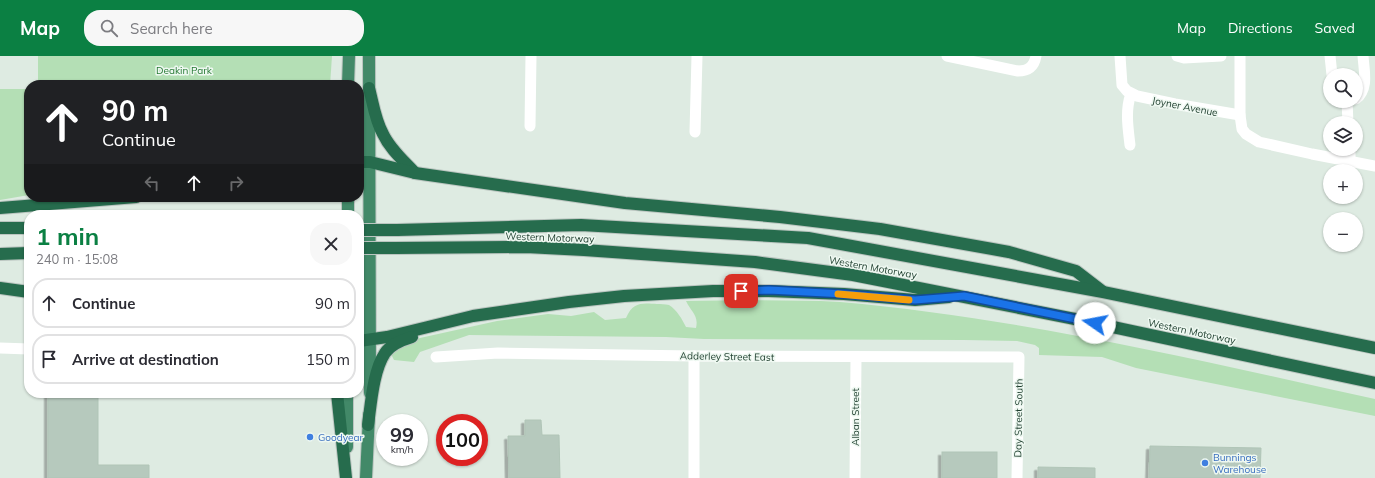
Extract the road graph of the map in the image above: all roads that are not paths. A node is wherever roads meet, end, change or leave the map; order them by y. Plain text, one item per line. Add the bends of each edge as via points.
1 (349, 56) edge
2 (369, 56) edge
3 (531, 56) edge
4 (697, 56) edge
5 (951, 56) edge
6 (1036, 56) edge
7 (1120, 56) edge
8 (1177, 56) edge
9 (1221, 56) edge
10 (1240, 56) edge
11 (1330, 56) edge
12 (1363, 56) edge
13 (1193, 57) edge
14 (1331, 68) edge
15 (348, 80) edge
16 (369, 88) junction
17 (1363, 91) edge
18 (1131, 94) junction
19 (1240, 115) junction
20 (530, 126) dead end
21 (695, 132) dead end
22 (1130, 145) dead end
23 (1350, 156) edge
24 (364, 162) edge
25 (1350, 162) junction
26 (1375, 166) edge
27 (415, 173) junction
28 (74, 202) edge
29 (0, 208) edge
30 (0, 228) edge
31 (24, 228) edge
32 (364, 230) edge
33 (364, 248) edge
34 (24, 253) edge
35 (0, 254) edge
36 (0, 288) edge
37 (24, 291) edge
38 (1102, 292) junction
39 (964, 296) junction
40 (569, 302) junction
41 (364, 341) edge
42 (0, 348) edge
43 (1375, 348) edge
44 (24, 349) edge
45 (694, 356) junction
46 (436, 357) dead end
47 (856, 357) junction
48 (1019, 357) joint
49 (1375, 383) edge
50 (338, 398) edge
51 (347, 398) edge
52 (368, 425) junction
53 (346, 478) edge
54 (366, 478) edge
55 (694, 478) edge
56 (855, 478) edge
57 (1017, 478) edge

1 - 15 highway
2 - 16 highway
3 - 20 street
4 - 21 street
5 - 6 street via 1018,71 1028,69 1034,64
7 - 18 street via 1122,85
8 - 13 street
9 - 13 street
10 - 19 street
11 - 14 street
12 - 17 street
16 - 24 highway
16 - 27 highway via 382,132 392,148
18 - 19 street, Joyner Avenue
18 - 22 street via 1127,110
19 - 25 street via 1242,129 1259,142
23 - 25 street
24 - 27 highway
24 - 41 highway
25 - 26 street
27 - 38 highway via 625,203 880,228 1009,252 1076,271
28 - 29 highway
30 - 31 highway
32 - 38 highway, Western Motorway, bridge via 581,225 808,238
33 - 39 highway, Western Motorway, bridge via 584,250 755,262 853,275
34 - 35 highway
36 - 37 highway
38 - 43 highway, Western Motorway
39 - 40 highway via 915,300 769,290 624,296
39 - 49 highway, Western Motorway
40 - 41 highway via 473,316
40 - 52 highway via 466,323 400,341 386,353 381,363 372,393
41 - 52 highway via 370,400
42 - 44 street
45 - 46 street, Adderley Street East via 498,353
45 - 47 street, Adderley Street East
45 - 55 street
47 - 48 street, Adderley Street East
47 - 56 street, Alban Street
48 - 57 street, Day Street South
50 - 53 highway
51 - 53 highway
52 - 54 highway

